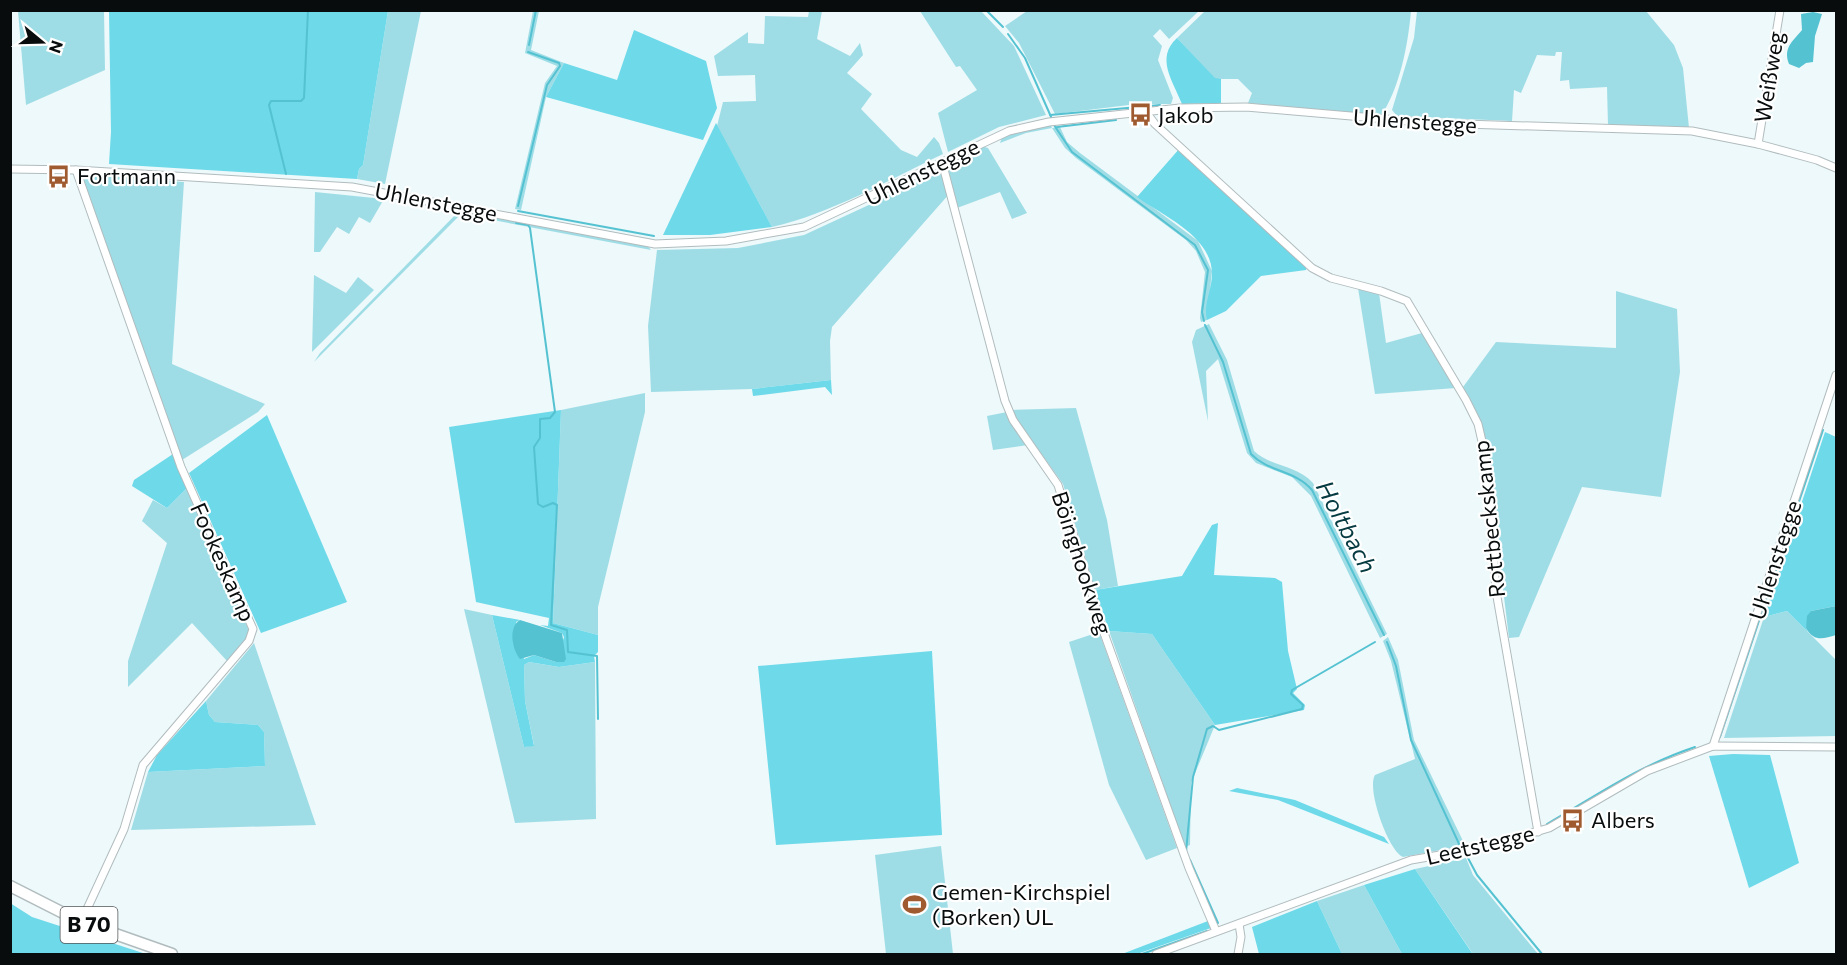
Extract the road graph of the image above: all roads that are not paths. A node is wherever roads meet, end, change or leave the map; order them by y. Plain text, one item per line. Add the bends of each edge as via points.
1 (1780, 10) edge
2 (1145, 111) junction
3 (1758, 144) junction
4 (942, 162) junction
5 (1836, 168) edge
6 (10, 169) edge
7 (76, 170) junction
8 (1836, 375) edge
9 (1713, 746) junction
10 (1836, 747) edge
11 (1538, 832) junction
12 (10, 886) edge
13 (81, 922) junction
14 (1239, 924) junction
15 (1216, 931) junction
16 (172, 954) edge
17 (1156, 954) edge
18 (1238, 954) edge

1 - 3 street, Weißweg
2 - 3 street, Uhlenstegge via 1246,107 1432,123 1692,131
2 - 4 street, Uhlenstegge via 1049,122 1009,131
2 - 11 street, Rottbeckskamp via 1312,268 1331,278 1407,301 1466,400 1478,424 1486,455 1496,591
3 - 5 street, Uhlenstegge
4 - 7 street, Uhlenstegge via 804,227 726,241 655,244 352,187
4 - 15 street, Böinghookweg via 1005,401 1012,420 1058,485 1104,633
6 - 7 street, Uhlenstegge
7 - 13 street, Fookeskamp via 181,467 253,629 249,641 143,765 124,829
8 - 9 street, Uhlenstegge
9 - 10 street, Leetstegge
9 - 11 street, Leetstegge via 1647,771
11 - 14 street, Leetstegge via 1480,848 1411,860
12 - 13 main road, B 70
13 - 16 main road, B 70
14 - 15 street, Leetstegge
14 - 18 street
15 - 17 street, Leetstegge

